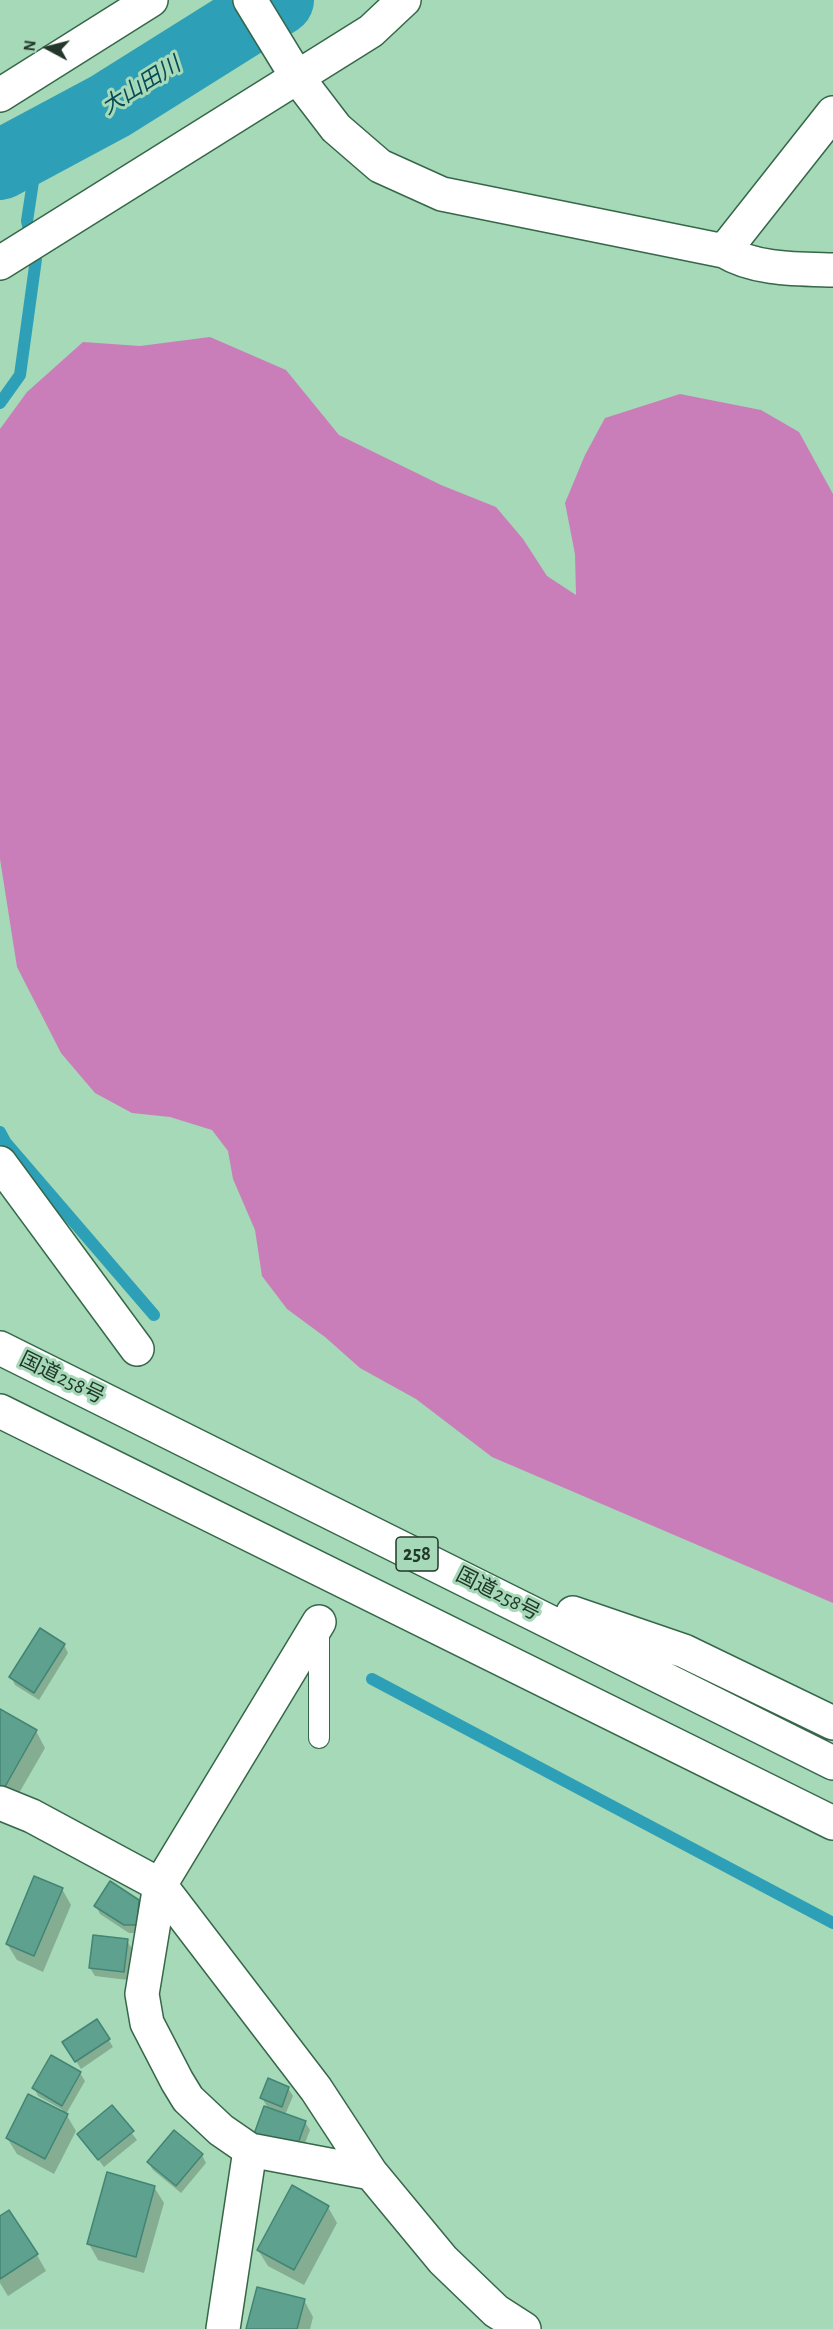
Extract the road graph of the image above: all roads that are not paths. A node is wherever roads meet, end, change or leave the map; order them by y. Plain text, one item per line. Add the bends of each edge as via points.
1 (151, 0) edge
2 (250, 0) edge
3 (404, 0) edge
4 (297, 77) junction
5 (0, 95) edge
6 (833, 113) edge
7 (21, 251) edge
8 (724, 251) junction
9 (833, 270) edge
10 (0, 1163) edge
11 (0, 1348) edge
12 (137, 1349) dead end
13 (0, 1412) edge
14 (457, 1574) junction
15 (319, 1622) joint
16 (833, 1723) edge
17 (319, 1738) dead end
18 (833, 1763) edge
19 (0, 1803) edge
20 (833, 1823) edge
21 (160, 1885) junction
22 (250, 2150) junction
23 (371, 2173) junction
24 (223, 2329) edge
25 (524, 2329) edge

1 - 5 main road
2 - 4 main road
3 - 4 main road via 371,31
4 - 7 main road
4 - 8 main road via 336,128 380,166 442,194
6 - 8 main road
8 - 9 main road via 736,259 775,267
10 - 12 main road
11 - 14 main road, 国道258号 / 258
13 - 20 main road
14 - 16 main road via 684,1651
14 - 18 main road, 国道258号 / 258
15 - 17 lane
15 - 21 main road
19 - 21 main road via 32,1816
21 - 22 main road via 142,1994 147,2023 188,2099
21 - 23 main road via 316,2089
22 - 23 main road
22 - 24 main road
23 - 25 main road via 443,2260 496,2311

